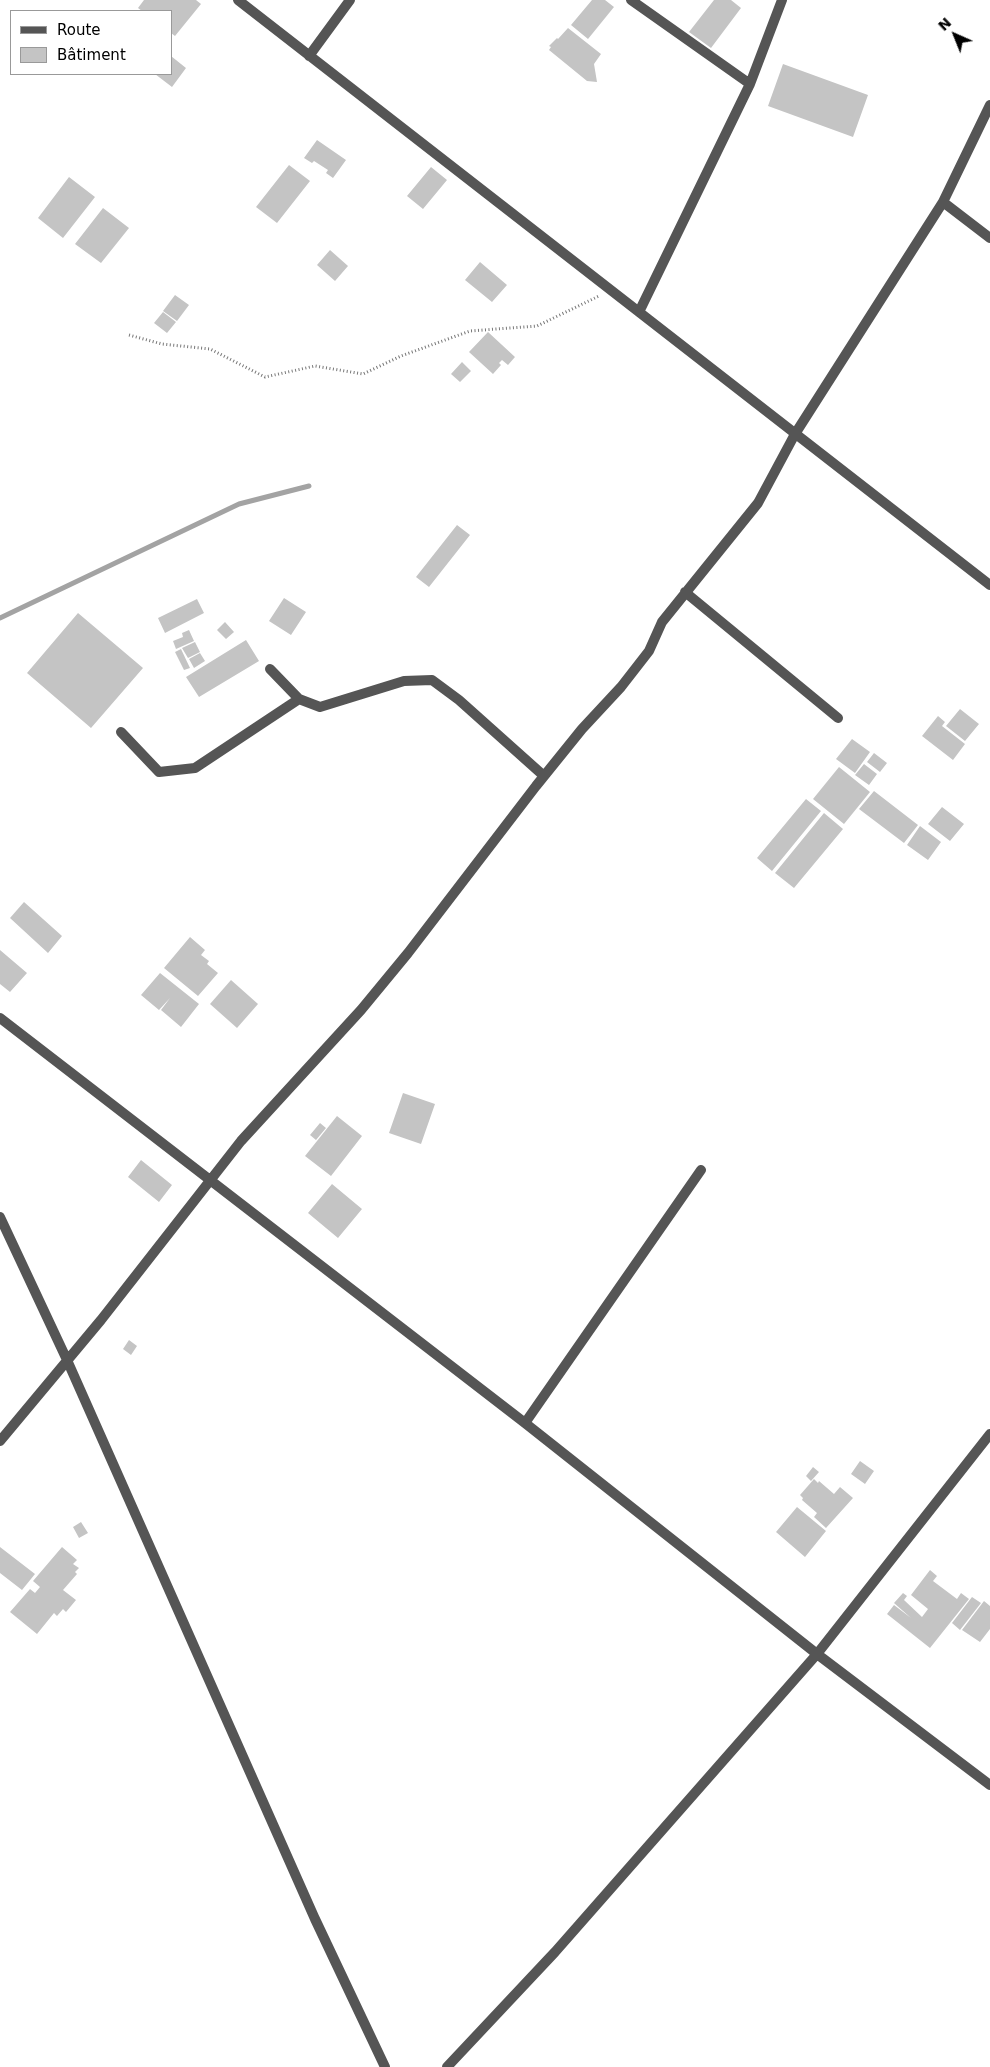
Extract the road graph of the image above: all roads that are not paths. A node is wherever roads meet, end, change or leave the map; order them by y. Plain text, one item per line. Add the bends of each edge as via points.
1 (238, 0) edge
2 (350, 0) edge
3 (631, 0) edge
4 (782, 0) edge
5 (309, 56) junction
6 (750, 84) junction
7 (990, 105) edge
8 (943, 202) junction
9 (990, 238) edge
10 (639, 312) junction
11 (795, 434) junction
12 (990, 585) edge
13 (685, 592) junction
14 (270, 669) dead end
15 (299, 699) junction
16 (838, 718) dead end
17 (121, 732) dead end
18 (544, 776) junction
19 (0, 1018) edge
20 (701, 1170) dead end
21 (210, 1180) junction
22 (0, 1217) edge
23 (67, 1360) junction
24 (524, 1423) junction
25 (990, 1434) edge
26 (0, 1441) edge
27 (818, 1654) junction
28 (990, 1784) edge
29 (385, 2067) edge
30 (446, 2067) edge

1 - 5 street
2 - 5 street
3 - 6 street
4 - 6 street
5 - 10 street
6 - 10 street
7 - 8 street
8 - 9 street
8 - 11 street
10 - 11 street
11 - 12 street
11 - 13 street via 758,503
13 - 16 street
13 - 18 street via 662,622 649,651
14 - 15 street
15 - 17 street via 195,768 159,772
15 - 18 street via 320,707 404,681 432,680
18 - 21 street via 379,988
19 - 21 street
20 - 24 street
21 - 23 street
21 - 24 street
22 - 23 street
23 - 26 street
23 - 29 street via 315,1919
24 - 27 street
25 - 27 street
27 - 28 street
27 - 30 street via 555,1952

